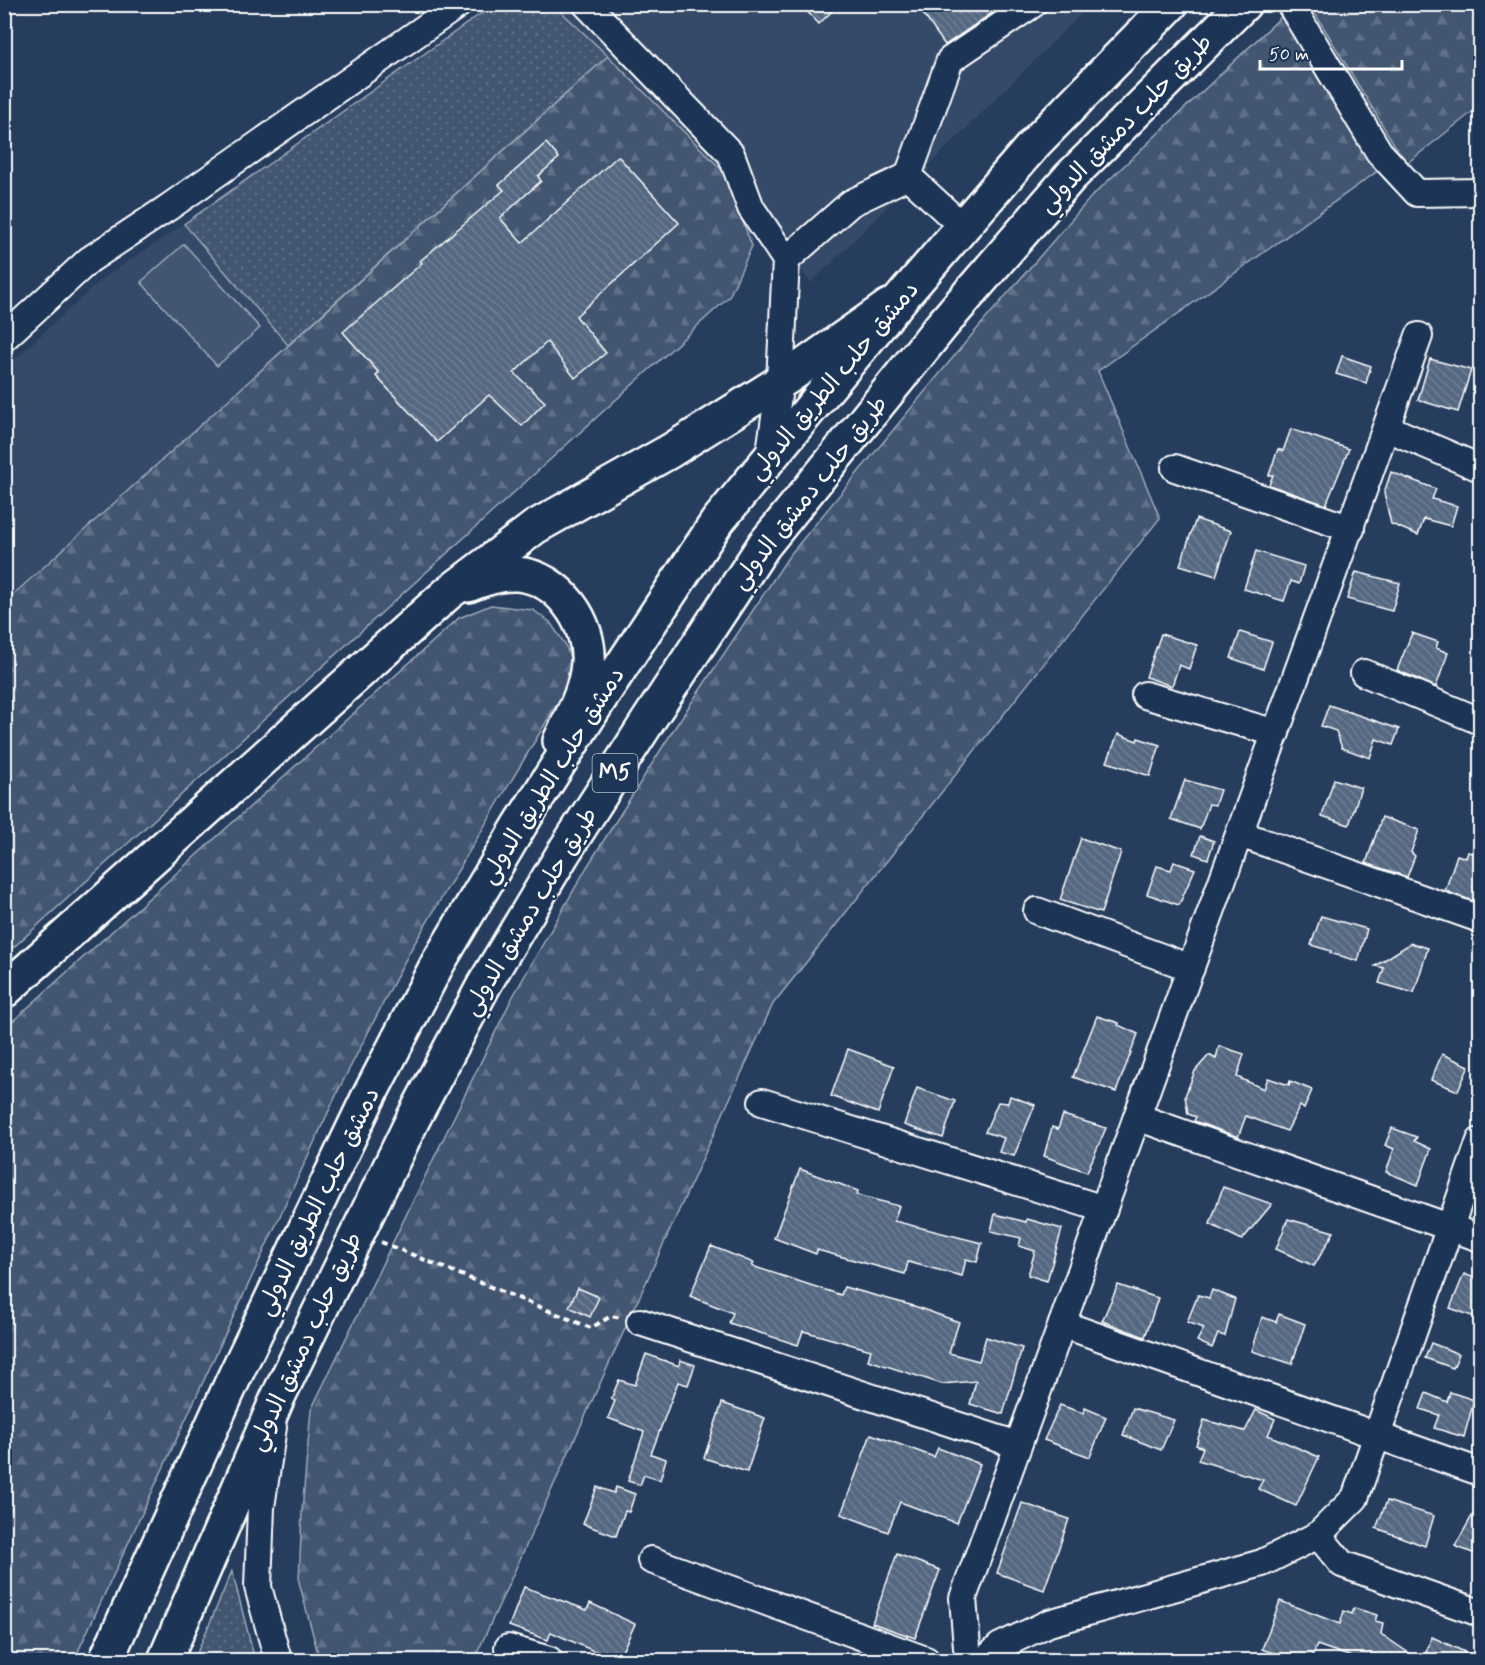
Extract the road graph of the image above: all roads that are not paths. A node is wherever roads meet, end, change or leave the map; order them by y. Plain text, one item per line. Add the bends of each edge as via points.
1 (459, 4) edge
2 (586, 4) edge
3 (1033, 4) edge
4 (1171, 4) edge
5 (1244, 4) edge
6 (1290, 4) edge
7 (908, 176) junction
8 (1480, 192) edge
9 (963, 227) junction
10 (786, 260) junction
11 (904, 295) junction
12 (1419, 336) dead end
13 (4, 338) edge
14 (780, 382) junction
15 (1387, 428) junction
16 (769, 459) junction
17 (1175, 468) dead end
18 (1480, 468) edge
19 (1350, 529) junction
20 (447, 594) junction
21 (1364, 673) dead end
22 (1145, 695) dead end
23 (1480, 721) edge
24 (1276, 733) junction
25 (520, 825) junction
26 (1240, 834) junction
27 (1037, 911) dead end
28 (1480, 919) edge
29 (1191, 968) junction
30 (4, 991) edge
31 (762, 1102) dead end
32 (1137, 1117) junction
33 (1480, 1141) edge
34 (1104, 1209) junction
35 (1450, 1227) junction
36 (1480, 1238) edge
37 (640, 1322) road end
38 (1062, 1324) junction
39 (278, 1397) junction
40 (1377, 1436) junction
41 (1018, 1445) junction
42 (1480, 1472) edge
43 (1318, 1535) junction
44 (651, 1560) dead end
45 (1480, 1613) edge
46 (508, 1648) dead end
47 (106, 1660) edge
48 (165, 1660) edge
49 (278, 1660) edge
50 (549, 1660) edge
51 (926, 1660) edge
52 (968, 1660) edge
53 (986, 1660) edge

1 - 13 street via 89,260
2 - 10 street via 731,154 751,208
3 - 7 street via 951,60
4 - 9 main road, دمشق حلب الطريق الدولي / M5 via 1035,143
5 - 39 main road, طريق حلب دمشق الدولي / M5 via 1070,177 942,325 764,545 606,787 484,985 413,1119
6 - 8 street via 1379,152 1417,193
7 - 9 street
7 - 10 street via 851,203
9 - 11 main road, دمشق حلب الطريق الدولي / M5
10 - 14 street
11 - 14 main road
11 - 16 main road, دمشق حلب الطريق الدولي / M5
12 - 15 street
14 - 16 street
14 - 20 main road via 670,451 535,527
15 - 18 street
15 - 19 street
16 - 25 main road, دمشق حلب الطريق الدولي / M5 via 717,522
17 - 19 street
19 - 24 street
20 - 25 main road via 488,576 518,574 546,582 569,605 586,636 585,689
20 - 30 main road
21 - 23 street
22 - 24 street
24 - 26 street
25 - 47 main road, دمشق حلب الطريق الدولي / M5 via 438,963 367,1100 233,1380
26 - 28 street
26 - 29 street
27 - 29 street
29 - 32 street
31 - 34 street
32 - 34 street
32 - 35 street
33 - 35 street
34 - 38 street
35 - 36 street
35 - 40 street
37 - 41 street
38 - 40 street
38 - 41 street
39 - 48 main road, طريق حلب دمشق الدولي / M5
39 - 49 street via 261,1507 258,1587
40 - 42 street
40 - 43 street via 1355,1498
41 - 52 street via 963,1598
43 - 45 street via 1342,1564
43 - 53 street via 1262,1563 1049,1623 1000,1646
44 - 51 street
46 - 50 street

